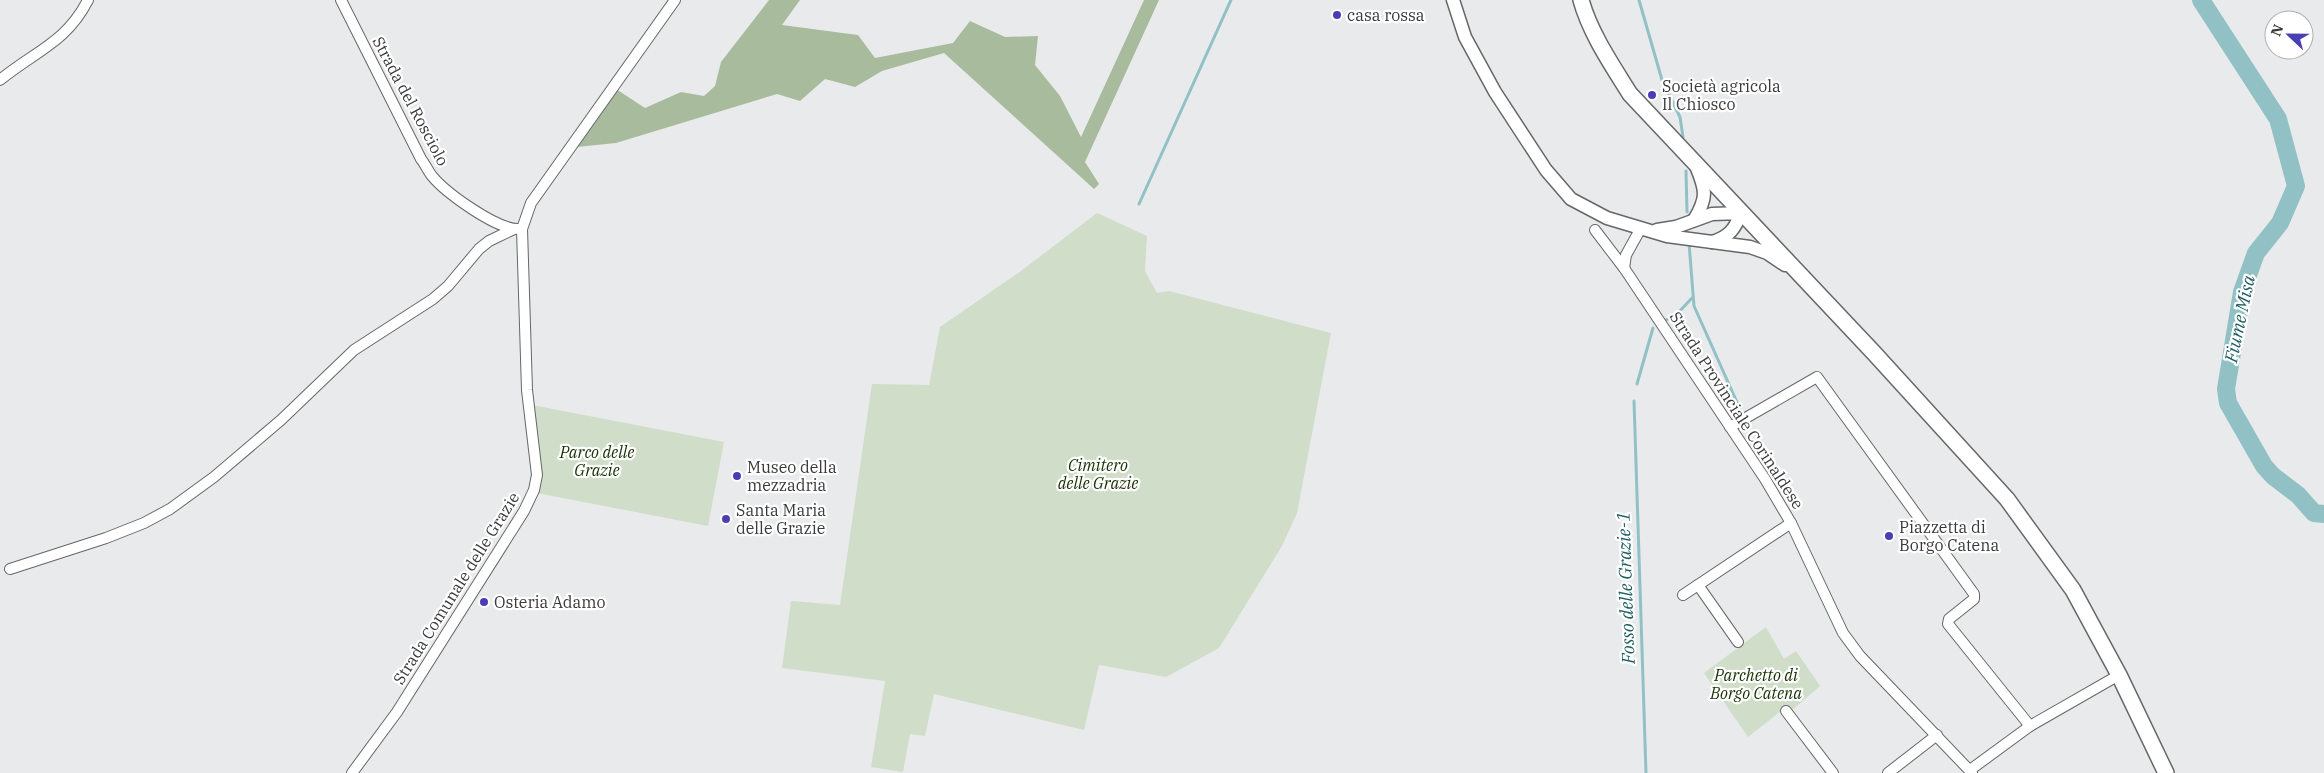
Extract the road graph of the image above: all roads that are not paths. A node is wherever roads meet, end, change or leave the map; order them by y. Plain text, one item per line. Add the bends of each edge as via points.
1 (88, 0) edge
2 (341, 0) edge
3 (675, 0) edge
4 (1453, 0) edge
5 (1581, 0) edge
6 (0, 80) edge
7 (1694, 161) junction
8 (1741, 213) junction
9 (1694, 220) junction
10 (1641, 228) junction
11 (518, 229) junction
12 (1595, 230) dead end
13 (1712, 242) junction
14 (1624, 268) junction
15 (1796, 271) junction
16 (1730, 427) junction
17 (1790, 523) junction
18 (10, 569) dead end
19 (1698, 585) junction
20 (1683, 595) dead end
21 (1738, 642) dead end
22 (2119, 675) junction
23 (1786, 711) dead end
24 (2030, 726) junction
25 (1937, 735) junction
26 (1971, 771) edge
27 (352, 773) edge
28 (1832, 773) edge
29 (1888, 773) edge
30 (2166, 773) edge

1 - 6 street via 70,29 57,41
2 - 11 street, Strada del Rosciolo via 432,176 484,217
3 - 11 street, Strada Comunale delle Grazie via 531,203
4 - 10 street via 1465,37 1495,92 1546,170 1571,199 1607,218
5 - 7 main road via 1609,61 1630,94
7 - 8 main road
7 - 9 street via 1705,187 1702,206
8 - 9 street via 1712,214
8 - 13 street via 1726,238
8 - 15 main road
9 - 10 street via 1662,230
10 - 13 street via 1667,236
10 - 14 street via 1626,255
11 - 18 street via 489,241 479,249 433,299 354,350 282,420 170,509 106,538
11 - 27 street, Strada Comunale delle Grazie via 527,390 537,475 534,490 524,511 397,712
12 - 14 street, Strada Provinciale Corinaldese
13 - 15 street via 1767,252
14 - 16 street, Strada Provinciale Corinaldese
15 - 22 main road via 2007,499 2074,590
16 - 17 street, Strada Provinciale Corinaldese via 1766,479
16 - 24 street via 1817,377 1974,594 1973,600 1948,624
17 - 19 street
17 - 25 street, Strada Provinciale Corinaldese via 1843,633
19 - 20 street
19 - 21 street
22 - 24 street
22 - 30 main road
23 - 28 street
24 - 26 street
25 - 26 street, Strada Provinciale Corinaldese
25 - 29 street

